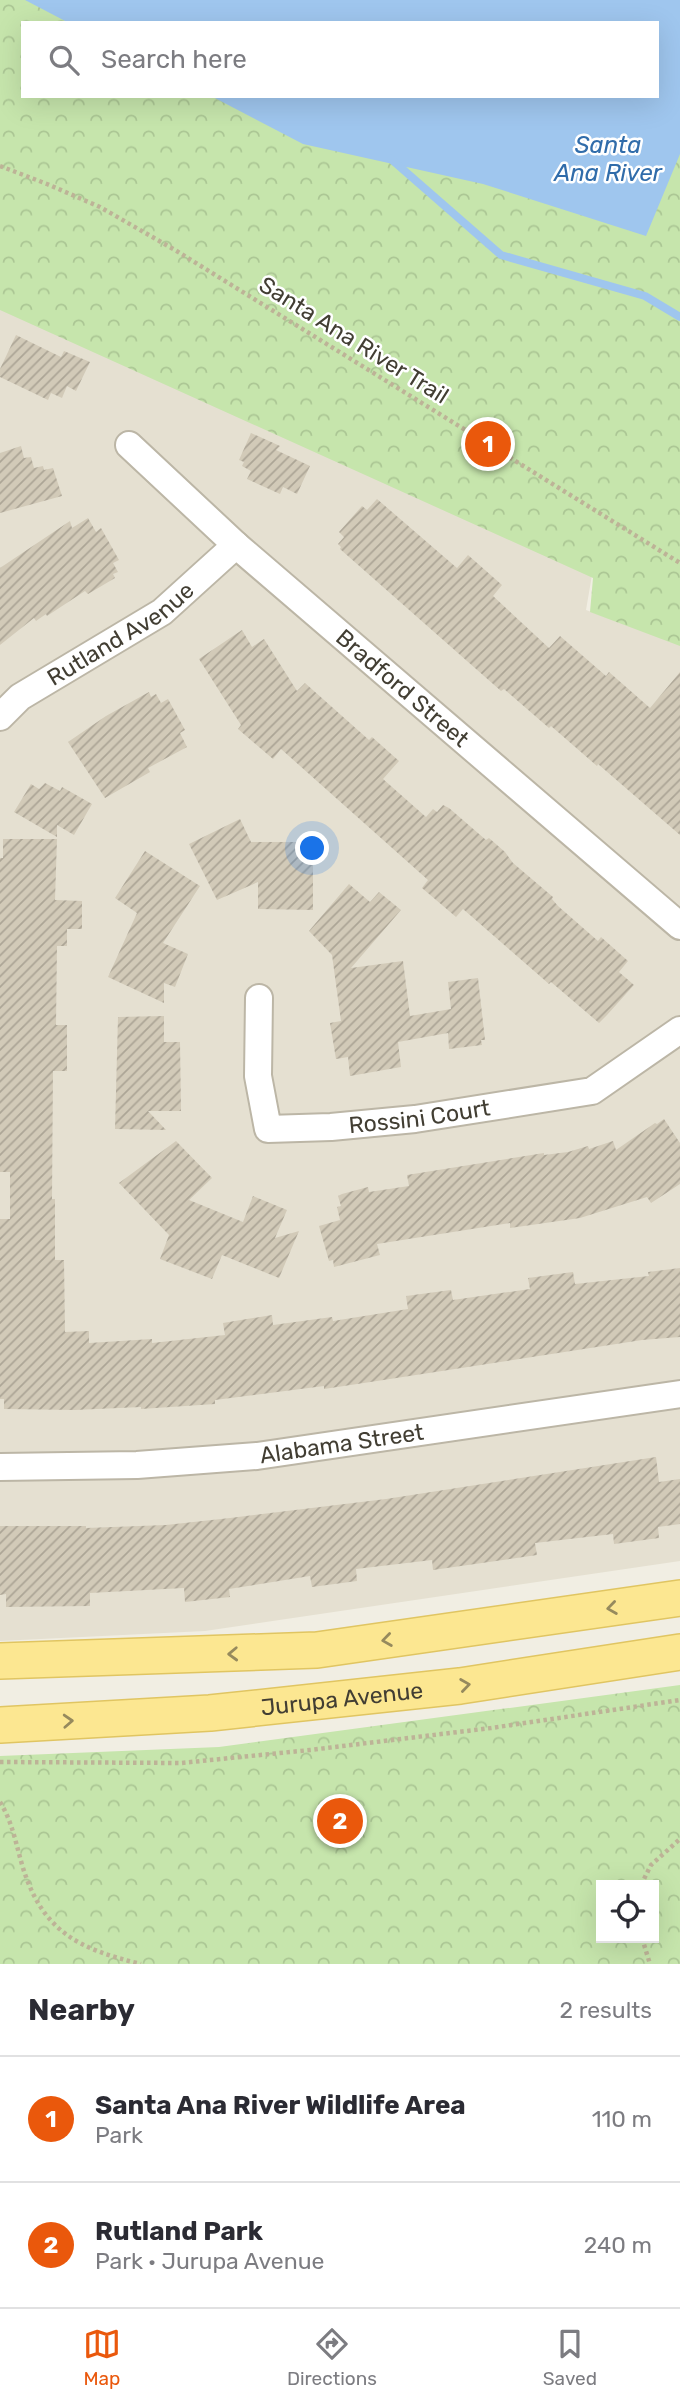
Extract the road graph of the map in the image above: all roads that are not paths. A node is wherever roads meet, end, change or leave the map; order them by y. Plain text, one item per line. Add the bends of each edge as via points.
1 (129, 445) dead end
2 (236, 545) junction
3 (0, 717) edge
4 (680, 926) edge
5 (259, 998) dead end
6 (680, 1030) edge
7 (680, 1394) edge
8 (0, 1467) edge
9 (680, 1598) edge
10 (680, 1652) edge
11 (0, 1661) edge
12 (0, 1725) edge

1 - 2 street, Bradford Street
2 - 3 street, Rutland Avenue via 162,612 20,697
2 - 4 street, Bradford Street
5 - 6 street, Rossini Court via 258,1076 268,1129 415,1119 592,1091
7 - 8 street, Alabama Street via 257,1455 137,1465
9 -> 11 main road via 317,1650
12 -> 10 main road, Jurupa Avenue via 224,1712 460,1686

